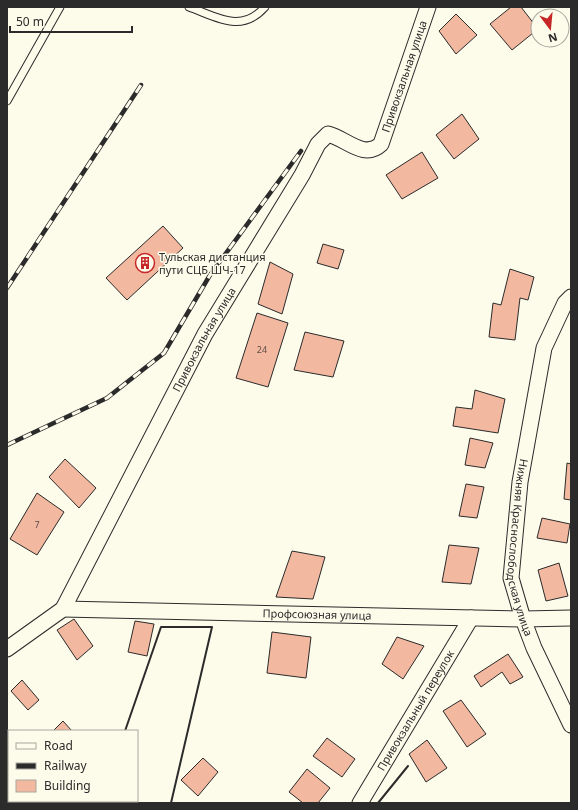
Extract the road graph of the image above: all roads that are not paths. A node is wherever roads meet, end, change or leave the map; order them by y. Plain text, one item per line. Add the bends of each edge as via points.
1 (60, 7) edge
2 (189, 7) edge
3 (265, 7) edge
4 (428, 7) edge
5 (7, 101) edge
6 (571, 297) edge
7 (64, 609) junction
8 (470, 618) junction
9 (571, 618) edge
10 (523, 619) junction
11 (7, 649) edge
12 (571, 725) edge
13 (360, 803) edge

1 - 5 lane
2 - 3 lane via 238,22 252,19
4 - 7 street, Привокзальная улица via 381,144 375,150 366,152 328,134 318,144 302,175 205,334
6 - 10 street, Нижняя Краснослободская улица via 565,303 544,348 520,482 511,578
7 - 8 street, Профсоюзная улица
7 - 11 street, Привокзальная улица
8 - 10 street, Профсоюзная улица
8 - 13 street, Привокзальный переулок
9 - 10 street, Профсоюзная улица
10 - 12 street, Нижняя Краснослободская улица

